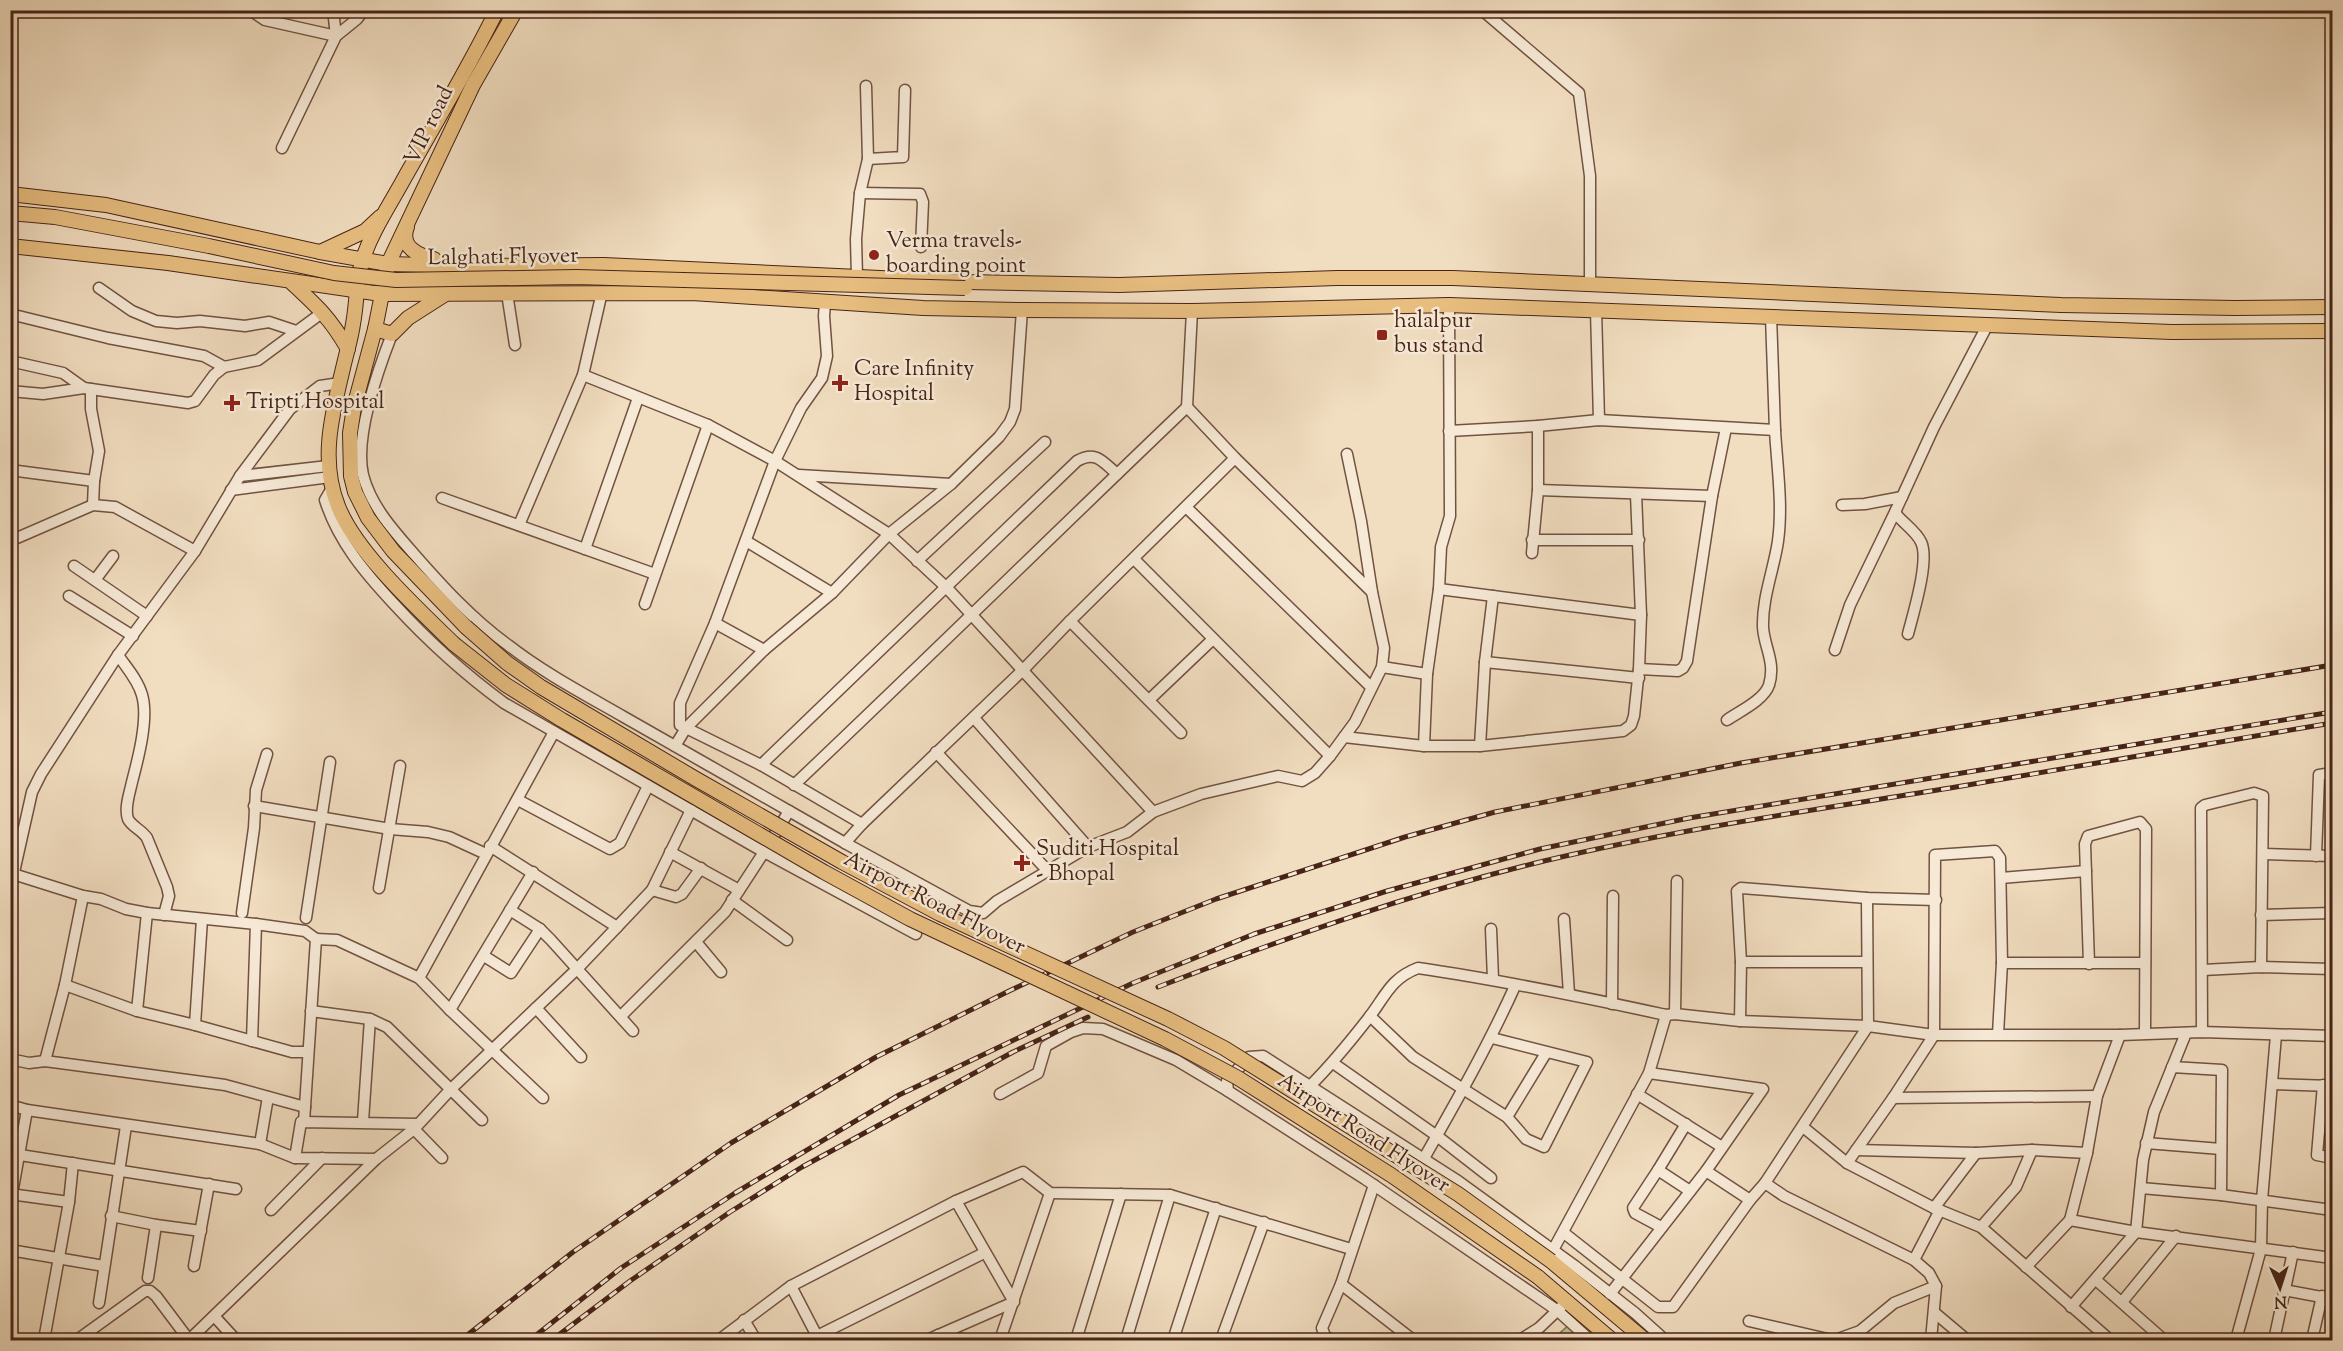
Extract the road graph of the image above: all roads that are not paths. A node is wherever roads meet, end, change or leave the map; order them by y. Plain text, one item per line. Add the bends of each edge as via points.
1 (250, 10) edge
2 (333, 10) edge
3 (363, 10) edge
4 (497, 10) edge
5 (516, 10) edge
6 (1482, 10) edge
7 (336, 36) junction
8 (867, 86) dead end
9 (905, 90) dead end
10 (282, 148) dead end
11 (868, 159) junction
12 (421, 192) junction
13 (860, 193) junction
14 (10, 194) edge
15 (10, 213) edge
16 (385, 213) junction
17 (10, 246) edge
18 (921, 247) dead end
19 (320, 252) junction
20 (363, 260) junction
21 (388, 264) junction
22 (465, 266) junction
23 (856, 277) junction
24 (292, 283) junction
25 (1002, 284) junction
26 (1590, 285) junction
27 (99, 288) dead end
28 (356, 290) junction
29 (602, 292) junction
30 (507, 293) junction
31 (381, 294) junction
32 (444, 295) junction
33 (825, 303) junction
34 (1449, 305) junction
35 (2332, 307) edge
36 (1596, 309) junction
37 (1022, 310) junction
38 (1192, 311) junction
39 (323, 312) junction
40 (10, 314) edge
41 (1771, 316) junction
42 (1987, 326) junction
43 (375, 329) junction
44 (296, 331) junction
45 (2332, 331) edge
46 (392, 334) junction
47 (515, 345) dead end
48 (348, 349) junction
49 (10, 361) edge
50 (224, 367) junction
51 (583, 375) junction
52 (340, 383) junction
53 (88, 388) junction
54 (10, 391) edge
55 (639, 398) junction
56 (1187, 408) junction
57 (1599, 420) junction
58 (708, 425) junction
59 (1538, 426) junction
60 (1726, 428) junction
61 (1775, 430) junction
62 (1449, 431) junction
63 (1045, 442) dead end
64 (1347, 454) dead end
65 (1235, 458) junction
66 (775, 461) junction
67 (10, 470) edge
68 (1117, 474) junction
69 (798, 475) junction
70 (240, 476) junction
71 (330, 477) junction
72 (94, 481) junction
73 (951, 484) junction
74 (231, 490) junction
75 (1538, 490) junction
76 (1636, 494) junction
77 (1712, 496) junction
78 (1902, 497) junction
79 (442, 498) dead end
80 (93, 505) junction
81 (1842, 505) dead end
82 (1186, 507) junction
83 (1896, 510) junction
84 (519, 525) junction
85 (889, 534) junction
86 (1532, 540) junction
87 (1639, 540) junction
88 (10, 541) edge
89 (746, 541) junction
90 (585, 549) junction
91 (195, 551) junction
92 (1532, 553) dead end
93 (112, 556) dead end
94 (1134, 559) junction
95 (917, 561) junction
96 (74, 566) dead end
97 (656, 574) junction
98 (95, 580) junction
99 (947, 588) junction
100 (1439, 589) junction
101 (1371, 592) junction
102 (832, 593) junction
103 (69, 596) dead end
104 (1493, 596) junction
105 (645, 604) dead end
106 (1641, 615) junction
107 (147, 616) junction
108 (972, 616) junction
109 (463, 619) junction
110 (1070, 621) junction
111 (714, 623) junction
112 (1908, 634) dead end
113 (133, 636) junction
114 (1213, 639) junction
115 (764, 650) junction
116 (1835, 650) dead end
117 (118, 655) junction
118 (1485, 662) junction
119 (1382, 667) junction
120 (1023, 670) junction
121 (1427, 674) junction
122 (1639, 674) junction
123 (1371, 687) junction
124 (1149, 700) junction
125 (974, 718) junction
126 (1727, 720) dead end
127 (686, 728) junction
128 (554, 732) junction
129 (1181, 733) dead end
130 (1344, 737) junction
131 (675, 746) junction
132 (1424, 746) junction
133 (1480, 746) junction
134 (936, 752) junction
135 (267, 754) dead end
136 (1330, 756) junction
137 (330, 762) dead end
138 (761, 765) junction
139 (400, 766) dead end
140 (2332, 773) edge
141 (794, 785) junction
142 (648, 786) junction
143 (518, 800) junction
144 (254, 806) junction
145 (691, 810) junction
146 (789, 811) junction
147 (1153, 812) junction
148 (322, 817) junction
149 (862, 824) junction
150 (390, 829) junction
151 (845, 843) junction
152 (1088, 847) junction
153 (488, 850) junction
154 (670, 852) junction
155 (764, 852) junction
156 (2264, 855) junction
157 (2316, 856) junction
158 (2332, 856) edge
159 (701, 868) junction
160 (1047, 870) junction
161 (2086, 871) junction
162 (533, 872) junction
163 (13, 874) edge
164 (2001, 878) junction
165 (1677, 881) dead end
166 (379, 888) dead end
167 (10, 890) edge
168 (652, 890) junction
169 (739, 890) junction
170 (83, 896) junction
171 (1613, 896) dead end
172 (1867, 898) junction
173 (732, 900) junction
174 (1936, 900) junction
175 (510, 910) junction
176 (147, 913) junction
177 (242, 913) dead end
178 (2332, 913) edge
179 (164, 915) junction
180 (2261, 915) junction
181 (306, 918) dead end
182 (1564, 919) dead end
183 (202, 920) junction
184 (256, 924) junction
185 (617, 927) junction
186 (540, 929) junction
187 (1491, 929) dead end
188 (916, 934) dead end
189 (316, 939) junction
190 (787, 940) dead end
191 (696, 942) junction
192 (484, 957) junction
193 (1741, 962) junction
194 (1866, 962) junction
195 (2002, 963) junction
196 (2145, 963) junction
197 (2089, 964) junction
198 (2261, 967) junction
199 (577, 969) junction
200 (2332, 969) edge
201 (2203, 970) junction
202 (722, 972) dead end
203 (419, 978) junction
204 (1493, 979) junction
205 (65, 985) junction
206 (1515, 986) junction
207 (1569, 994) junction
208 (1612, 1004) junction
209 (536, 1008) junction
210 (450, 1010) junction
211 (137, 1011) junction
212 (311, 1011) junction
213 (1671, 1015) junction
214 (621, 1016) junction
215 (1370, 1016) junction
216 (370, 1019) junction
217 (1740, 1021) junction
218 (195, 1025) junction
219 (1868, 1026) junction
220 (633, 1031) dead end
221 (2202, 1032) junction
222 (2145, 1033) junction
223 (2186, 1033) junction
224 (1998, 1034) junction
225 (1934, 1035) junction
226 (2120, 1035) junction
227 (2276, 1035) junction
228 (2332, 1036) edge
229 (1492, 1038) junction
230 (252, 1041) junction
231 (492, 1051) junction
232 (308, 1052) junction
233 (1546, 1053) junction
234 (581, 1057) dead end
235 (10, 1059) edge
236 (45, 1060) junction
237 (1333, 1063) junction
238 (2172, 1067) junction
239 (1649, 1074) junction
240 (2273, 1084) junction
241 (1310, 1086) junction
242 (2328, 1086) edge
243 (451, 1089) junction
244 (1465, 1089) junction
245 (1228, 1091) junction
246 (1000, 1094) dead end
247 (1637, 1094) junction
248 (2097, 1096) junction
249 (268, 1097) junction
250 (543, 1098) dead end
251 (1893, 1098) junction
252 (10, 1105) edge
253 (305, 1107) junction
254 (27, 1110) junction
255 (1507, 1117) junction
256 (482, 1120) dead end
257 (363, 1121) junction
258 (304, 1122) junction
259 (1686, 1124) junction
260 (126, 1125) junction
261 (416, 1126) junction
262 (1803, 1127) junction
263 (1437, 1136) junction
264 (2146, 1143) junction
265 (260, 1144) junction
266 (1722, 1147) junction
267 (2221, 1149) junction
268 (1856, 1150) junction
269 (2032, 1150) junction
270 (1976, 1153) junction
271 (2087, 1153) junction
272 (20, 1155) junction
273 (295, 1158) junction
274 (322, 1158) junction
275 (442, 1158) dead end
276 (2332, 1158) edge
277 (376, 1160) junction
278 (1423, 1160) junction
279 (73, 1163) junction
280 (1847, 1163) junction
281 (119, 1170) junction
282 (1658, 1170) junction
283 (1706, 1171) junction
284 (1491, 1178) dead end
285 (1765, 1183) junction
286 (209, 1184) junction
287 (1374, 1185) junction
288 (2141, 1188) junction
289 (236, 1189) dead end
290 (1690, 1191) junction
291 (1050, 1193) junction
292 (11, 1194) edge
293 (1121, 1194) junction
294 (1170, 1195) junction
295 (2221, 1195) junction
296 (1750, 1200) junction
297 (2262, 1200) junction
298 (956, 1201) junction
299 (69, 1202) junction
300 (1216, 1208) junction
301 (1937, 1209) junction
302 (271, 1210) dead end
303 (2332, 1210) edge
304 (111, 1216) junction
305 (2070, 1220) junction
306 (1264, 1222) junction
307 (156, 1225) junction
308 (1661, 1227) junction
309 (1981, 1227) junction
310 (201, 1231) junction
311 (2136, 1232) junction
312 (1564, 1233) junction
313 (2176, 1236) junction
314 (1351, 1249) junction
315 (2261, 1249) junction
316 (10, 1250) edge
317 (2293, 1252) junction
318 (984, 1253) junction
319 (1552, 1256) junction
320 (59, 1257) junction
321 (2332, 1258) edge
322 (1914, 1260) junction
323 (104, 1266) junction
324 (194, 1266) dead end
325 (2026, 1267) junction
326 (148, 1278) dead end
327 (1623, 1278) junction
328 (2096, 1280) junction
329 (1341, 1284) junction
330 (792, 1286) junction
331 (1936, 1286) junction
332 (2284, 1290) junction
333 (1610, 1294) junction
334 (2327, 1298) edge
335 (1566, 1300) junction
336 (1014, 1302) junction
337 (2122, 1302) junction
338 (99, 1303) dead end
339 (2071, 1307) junction
340 (1557, 1311) junction
341 (1935, 1313) junction
342 (215, 1317) junction
343 (744, 1320) junction
344 (1749, 1321) dead end
345 (938, 1335) junction
346 (818, 1338) edge
347 (2106, 1339) edge
348 (44, 1341) edge
349 (77, 1341) edge
350 (189, 1341) edge
351 (236, 1341) edge
352 (719, 1341) edge
353 (756, 1341) edge
354 (927, 1341) edge
355 (968, 1341) edge
356 (1000, 1341) edge
357 (1076, 1341) edge
358 (1126, 1341) edge
359 (1173, 1341) edge
360 (1221, 1341) edge
361 (1331, 1341) edge
362 (1413, 1341) edge
363 (1520, 1341) edge
364 (1590, 1341) edge
365 (1612, 1341) edge
366 (1645, 1341) edge
367 (1665, 1341) edge
368 (1833, 1341) edge
369 (1931, 1341) edge
370 (1967, 1341) edge
371 (2164, 1341) edge
372 (2236, 1341) edge
373 (2274, 1341) edge
374 (2312, 1341) edge

1 - 7 street via 265,20
2 - 7 street
3 - 7 street
4 - 16 main road, VIP road
5 - 12 main road, VIP road via 473,85
6 - 26 street via 1579,93 1590,176
7 - 10 street
8 - 11 street
9 - 11 street via 903,157
11 - 13 street
12 - 21 main road, VIP road
12 - 22 main road via 405,232 408,245 418,255
13 - 18 street via 920,194
13 - 23 street
14 - 19 main road via 106,205
15 - 25 main road, Lalghati Flyover, bridge via 55,217 334,273 396,280 576,277 982,289
16 - 19 main road via 365,231
16 - 20 main road, VIP road
17 - 24 main road via 168,263
19 - 20 main road
20 - 21 main road
20 - 28 main road, VIP road
21 - 22 main road
21 - 31 main road, VIP road
22 - 23 main road via 604,265
23 - 25 main road
24 - 28 main road
24 - 39 main road
25 - 26 main road via 1161,285 1421,277
26 - 35 main road via 2061,305
27 - 44 street via 132,311 156,321 245,326 269,322
28 - 31 main road
28 - 48 main road, VIP road
29 - 30 main road
29 - 33 main road via 692,293
29 - 51 street
30 - 32 main road
30 - 47 street
31 - 32 main road
31 - 43 main road, VIP road
32 - 46 main road via 408,318
33 - 37 main road
33 - 66 street via 825,369
34 - 36 main road
34 - 38 main road
34 - 62 street
36 - 41 main road
36 - 57 street
37 - 38 main road
37 - 73 street via 1017,392 1010,422
38 - 56 street
39 - 44 street
39 - 48 main road
40 - 50 street via 204,356
41 - 42 main road
41 - 61 street
42 - 45 main road via 2172,332
42 - 78 street
43 - 46 main road
43 - 109 main road, Airport Road Flyover via 350,433 355,492 381,536
44 - 50 street via 258,360
46 - 109 street via 372,392 363,434 362,472 387,522
48 - 52 main road, VIP road
49 - 53 street via 63,373
50 - 53 street via 188,403
51 - 55 street
51 - 84 street
52 - 70 street via 320,386 290,409
52 - 71 main road, VIP road via 329,431
53 - 54 street via 43,394
53 - 72 street via 99,451
55 - 58 street
55 - 90 street
56 - 65 street
56 - 68 street
57 - 59 street
57 - 60 street
58 - 66 street
58 - 97 street
59 - 62 street
59 - 75 street
60 - 61 street
60 - 77 street
61 - 126 street via 1780,523 1763,627 1770,654 1770,683 1766,693
62 - 100 street via 1450,516 1441,547
63 - 95 street
64 - 101 street via 1362,521
65 - 82 street
65 - 101 street
66 - 69 street
66 - 89 street
67 - 72 street
68 - 99 street via 1095,456 1077,461
68 - 108 street
69 - 73 street
69 - 85 street
70 - 71 street
70 - 74 street
71 - 74 street
71 - 128 street via 325,500 338,533 389,599 468,676
71 - 335 main road, Airport Road Flyover, bridge via 346,524 363,548 454,644 506,685 910,919 1165,1039 1238,1078 1391,1175
72 - 80 street
73 - 85 street
74 - 91 street
75 - 76 street
75 - 86 street
76 - 77 street
76 - 87 street
77 - 122 street via 1687,661 1678,671
78 - 81 street
78 - 83 street
79 - 84 street
80 - 88 street
80 - 91 street via 115,507
82 - 94 street
82 - 123 street
83 - 112 street via 1916,533 1924,555
83 - 116 street via 1850,605
84 - 90 street
85 - 95 street
85 - 102 street
86 - 87 street
86 - 92 street
87 - 106 street
89 - 102 street
89 - 111 street
90 - 97 street
91 - 107 street
93 - 98 street
94 - 110 street
94 - 114 street
95 - 99 street
96 - 98 street
97 - 105 street
98 - 107 street
99 - 108 street
99 - 138 street
100 - 104 street
100 - 121 street
101 - 119 street via 1384,648
102 - 115 street
103 - 113 street
104 - 106 street
104 - 118 street
106 - 122 street
107 - 113 street
108 - 120 street
108 - 141 street
109 - 131 street
109 - 319 main road, Airport Road Flyover, bridge via 507,663 541,687 696,779 960,924 1224,1048
110 - 120 street
110 - 124 street
111 - 115 street
111 - 127 street via 680,703 680,724
113 - 117 street
114 - 124 street
114 - 136 street
115 - 127 street
117 - 163 street via 32,792
117 - 179 street via 139,687 144,713 127,815 129,822 147,838 167,887
118 - 122 street
118 - 133 street
119 - 121 street
119 - 123 street
120 - 125 street
120 - 147 street
121 - 132 street
122 - 133 street via 1634,716 1623,731
123 - 130 street
124 - 129 street
125 - 134 street
125 - 152 street
127 - 131 street
127 - 138 street
128 - 142 street
128 - 143 street
130 - 132 street
130 - 136 street
131 - 146 street
132 - 133 street
134 - 149 street
134 - 160 street
135 - 144 street
136 - 147 street via 1302,781 1278,776 1201,794
137 - 148 street
138 - 141 street
139 - 150 street
140 - 157 street via 2319,775
141 - 149 street
142 - 143 street via 620,843 610,849
142 - 145 street
143 - 153 street
144 - 148 street
144 - 177 street
145 - 154 street
145 - 155 street
146 - 151 street
146 - 155 street
147 - 152 street via 1127,832
148 - 150 street
148 - 181 street
149 - 151 street
150 - 153 street via 428,832
150 - 166 street
151 - 160 street via 969,911 983,913
152 - 160 street
153 - 162 street
153 - 203 street
154 - 159 street
154 - 168 street
155 - 169 street
155 - 188 street
156 - 157 street
156 - 180 street
156 - 201 street via 2263,796 2254,794 2201,808
157 - 158 street
159 - 168 street via 676,897
159 - 169 street
161 - 164 street
161 - 196 street via 2088,836 2140,822 2146,829
161 - 197 street
162 - 175 street
162 - 185 street
163 - 167 street
163 - 170 street
164 - 174 street via 2000,858 1995,851 1935,855
164 - 195 street
165 - 213 street
168 - 185 street
169 - 173 street
170 - 176 street
170 - 205 street
171 - 208 street
172 - 174 street
172 - 193 street via 1742,888 1737,891
172 - 194 street
173 - 190 street
173 - 191 street
174 - 225 street
175 - 186 street
175 - 192 street
176 - 179 street
176 - 211 street
178 - 180 street
179 - 183 street
180 - 198 street
182 - 207 street
183 - 184 street
183 - 218 street
184 - 189 street via 305,931
184 - 230 street
185 - 199 street
186 - 192 street via 511,973
186 - 199 street
187 - 204 street
189 - 203 street via 337,940
189 - 212 street
191 - 202 street
191 - 214 street
192 - 210 street
193 - 194 street
193 - 217 street
194 - 219 street
195 - 197 street
195 - 224 street
196 - 197 street
196 - 222 street
198 - 200 street
198 - 201 street
199 - 209 street
199 - 214 street
201 - 221 street
203 - 210 street
204 - 206 street
204 - 215 street via 1418,968 1407,972 1388,989
205 - 211 street
205 - 236 street
206 - 207 street
206 - 229 street
207 - 208 street
208 - 213 street
209 - 231 street
209 - 234 street
210 - 231 street
211 - 218 street
212 - 216 street
212 - 232 street
213 - 217 street
213 - 239 street
214 - 220 street
215 - 237 street
215 - 244 street via 1413,1057
216 - 243 street via 387,1027
216 - 257 street
217 - 219 street
218 - 230 street
219 - 225 street
219 - 262 street
221 - 223 street
221 - 227 street
222 - 223 street
222 - 226 street
223 - 238 street
224 - 225 street
224 - 226 street
225 - 251 street
226 - 248 street
227 - 228 street
227 - 240 street
229 - 233 street
229 - 244 street
230 - 232 street via 292,1052
231 - 243 street
231 - 250 street
232 - 253 street
233 - 255 street
233 - 255 street via 1587,1062 1544,1147 1526,1139
235 - 236 street via 29,1063
236 - 249 street via 225,1085
237 - 241 street
237 - 263 street
238 - 264 street
238 - 267 street via 2222,1070
239 - 247 street
239 - 266 street via 1763,1089
240 - 242 street
240 - 297 street
241 - 245 street via 1257,1055 1249,1057 1227,1081
241 - 278 street
242 - 276 street via 2317,1155
243 - 256 street
243 - 261 street
244 - 255 street
244 - 263 street
245 - 246 street via 1176,1060 1095,1028 1071,1032 1046,1046 1038,1073
245 - 287 street
247 - 259 street
247 - 312 street
248 - 251 street
248 - 271 street
249 - 253 street
249 - 265 street
251 - 268 street
252 - 254 street
253 - 258 street
254 - 260 street
254 - 272 street
257 - 258 street
257 - 261 street
258 - 273 street
259 - 266 street
259 - 282 street
260 - 265 street
260 - 281 street
261 - 275 street
261 - 277 street
262 - 280 street
262 - 285 street
263 - 278 street
263 - 284 street
264 - 267 street
264 - 288 street
265 - 273 street
266 - 283 street
267 - 295 street
268 - 270 street
268 - 280 street
269 - 270 street
269 - 271 street
269 - 309 street via 2016,1187
270 - 301 street
271 - 305 street
272 - 279 street
272 - 292 street
273 - 274 street
274 - 277 street
274 - 302 street
277 - 342 street
278 - 319 street via 1458,1181
279 - 281 street
279 - 299 street
280 - 301 street
281 - 286 street
281 - 304 street
282 - 290 street
282 - 308 street via 1633,1208 1635,1213
283 - 290 street
283 - 296 street
285 - 296 street
285 - 322 street
286 - 289 street
286 - 310 street
287 - 314 street
287 - 340 street
288 - 295 street
288 - 311 street
290 - 308 street
291 - 293 street
291 - 298 street via 1023,1172
291 - 336 street
292 - 299 street
293 - 294 street
293 - 357 street
294 - 300 street
294 - 358 street
295 - 297 street
296 - 327 street via 1673,1307 1658,1307
297 - 303 street
297 - 315 street
298 - 318 street
298 - 330 street
299 - 320 street
300 - 306 street
300 - 359 street
301 - 309 street
301 - 322 street
304 - 307 street
304 - 323 street
305 - 311 street
305 - 325 street
306 - 314 street
306 - 360 street
307 - 310 street
307 - 326 street
308 - 327 street
309 - 325 street
310 - 324 street
311 - 313 street
311 - 328 street
312 - 319 street
312 - 327 street
313 - 315 street
313 - 337 street
314 - 329 street
315 - 317 street
315 - 372 street
316 - 320 street
317 - 321 street
317 - 332 street
318 - 336 street
318 - 346 street
319 - 333 street
319 - 366 main road, Airport Road Flyover
320 - 323 street
320 - 348 street
322 - 331 street via 1929,1273
323 - 338 street
325 - 339 street
327 - 333 street
328 - 337 street
328 - 339 street
329 - 361 street via 1322,1328
329 - 362 street
330 - 343 street
330 - 346 street
331 - 341 street
331 - 368 street via 1893,1303 1860,1331
332 - 334 street
332 - 373 street
333 - 367 street
334 - 374 street
335 - 340 street
335 - 365 main road, Airport Road Flyover
336 - 345 street
336 - 356 street
337 - 371 street
339 - 347 street
340 - 363 street
340 - 364 street
341 - 369 street
341 - 370 street
342 - 350 street
342 - 351 street
343 - 352 street
343 - 353 street
344 - 368 street
345 - 354 street
345 - 355 street
349 - 350 street via 150,1291

